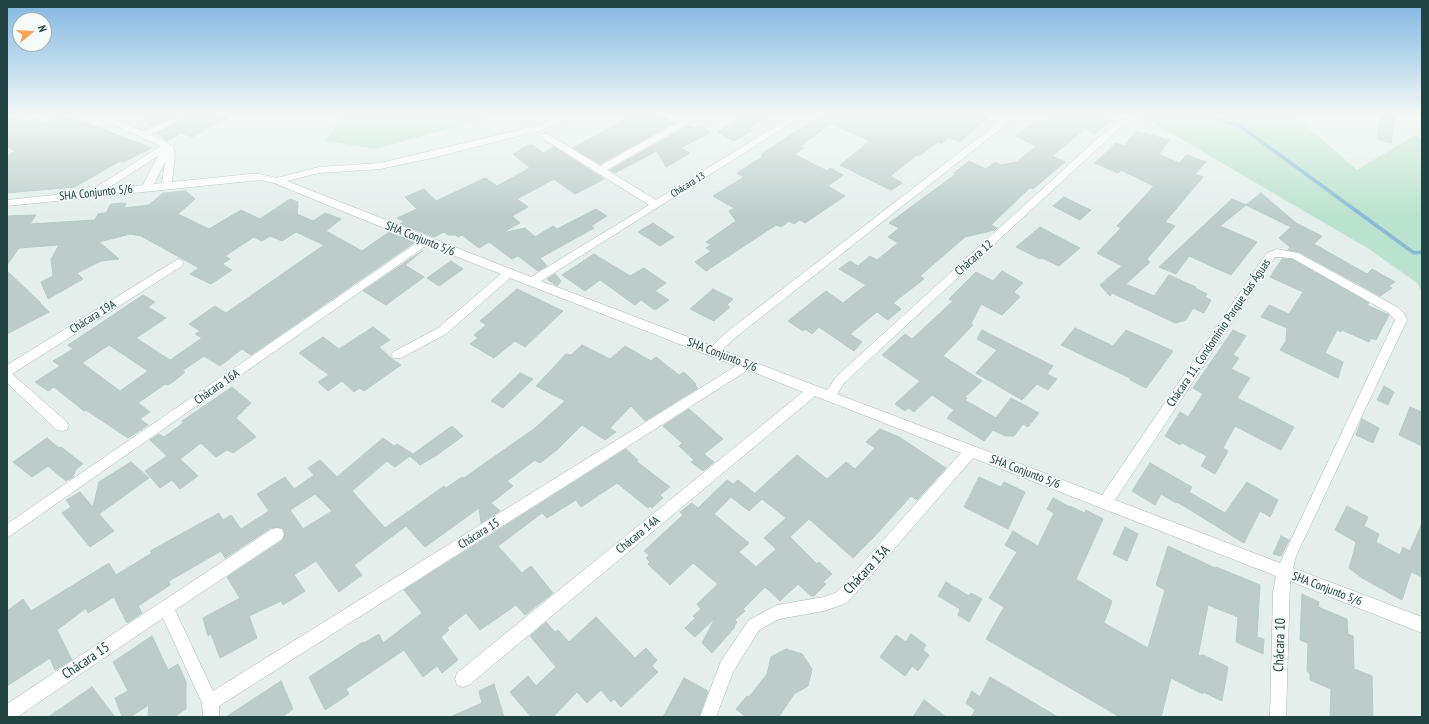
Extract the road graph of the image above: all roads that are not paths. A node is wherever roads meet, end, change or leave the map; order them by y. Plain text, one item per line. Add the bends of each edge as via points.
1 (163, 149) edge
2 (167, 149) edge
3 (169, 149) edge
4 (453, 149) edge
5 (567, 149) edge
6 (637, 149) edge
7 (746, 149) edge
8 (970, 149) edge
9 (1092, 149) edge
10 (601, 169) junction
11 (277, 181) junction
12 (167, 186) junction
13 (147, 188) junction
14 (90, 194) junction
15 (7, 203) edge
16 (657, 204) junction
17 (426, 241) junction
18 (178, 264) dead end
19 (509, 273) junction
20 (532, 282) junction
21 (714, 351) junction
22 (397, 355) dead end
23 (747, 365) junction
24 (7, 371) edge
25 (7, 376) edge
26 (812, 390) junction
27 (829, 397) junction
28 (62, 426) dead end
29 (970, 451) junction
30 (1108, 498) junction
31 (7, 532) edge
32 (277, 534) dead end
33 (1289, 556) joint
34 (1284, 573) junction
35 (166, 607) junction
36 (1422, 625) edge
37 (463, 679) dead end
38 (211, 710) edge
39 (7, 714) edge
40 (708, 717) edge
41 (1278, 717) edge

1 - 14 street
2 - 13 street
3 - 12 street
4 - 11 street via 380,166 319,170
5 - 10 street, Chácara 13
6 - 10 street
7 - 16 street, Chácara 13
8 - 21 street via 732,334
9 - 27 street, Chácara 12 via 841,380
10 - 16 street, Chácara 13
11 - 12 street, SHA Conjunto 5/6 via 250,177
11 - 17 street, SHA Conjunto 5/6
12 - 13 street, SHA Conjunto 5/6
13 - 14 street, SHA Conjunto 5/6
14 - 15 street, SHA Conjunto 5/6
16 - 20 street, Chácara 13
17 - 19 street, SHA Conjunto 5/6
17 - 31 street, Chácara 16A
18 - 24 street, Chácara 19A
19 - 20 street, SHA Conjunto 5/6
19 - 22 street via 442,331
20 - 21 street, SHA Conjunto 5/6
21 - 23 street, SHA Conjunto 5/6
23 - 26 street, SHA Conjunto 5/6
23 - 38 street, Chácara 15
25 - 28 street
26 - 27 street, SHA Conjunto 5/6
26 - 37 street, Chácara 14A via 802,401
27 - 29 street, SHA Conjunto 5/6
29 - 30 street, SHA Conjunto 5/6
29 - 40 street, Chácara 13A via 842,598 824,604 777,612 754,625 727,667
30 - 33 street, Chácara 11, Condomínio Parque das Águas via 1271,255 1294,255 1393,310 1400,316 1400,320
30 - 34 street, SHA Conjunto 5/6
32 - 35 street, Chácara 15
33 - 34 street, Chácara 10
34 - 36 street, SHA Conjunto 5/6
34 - 41 street, Chácara 10 via 1281,592
35 - 38 street, Chácara 15
35 - 39 street, Chácara 15

